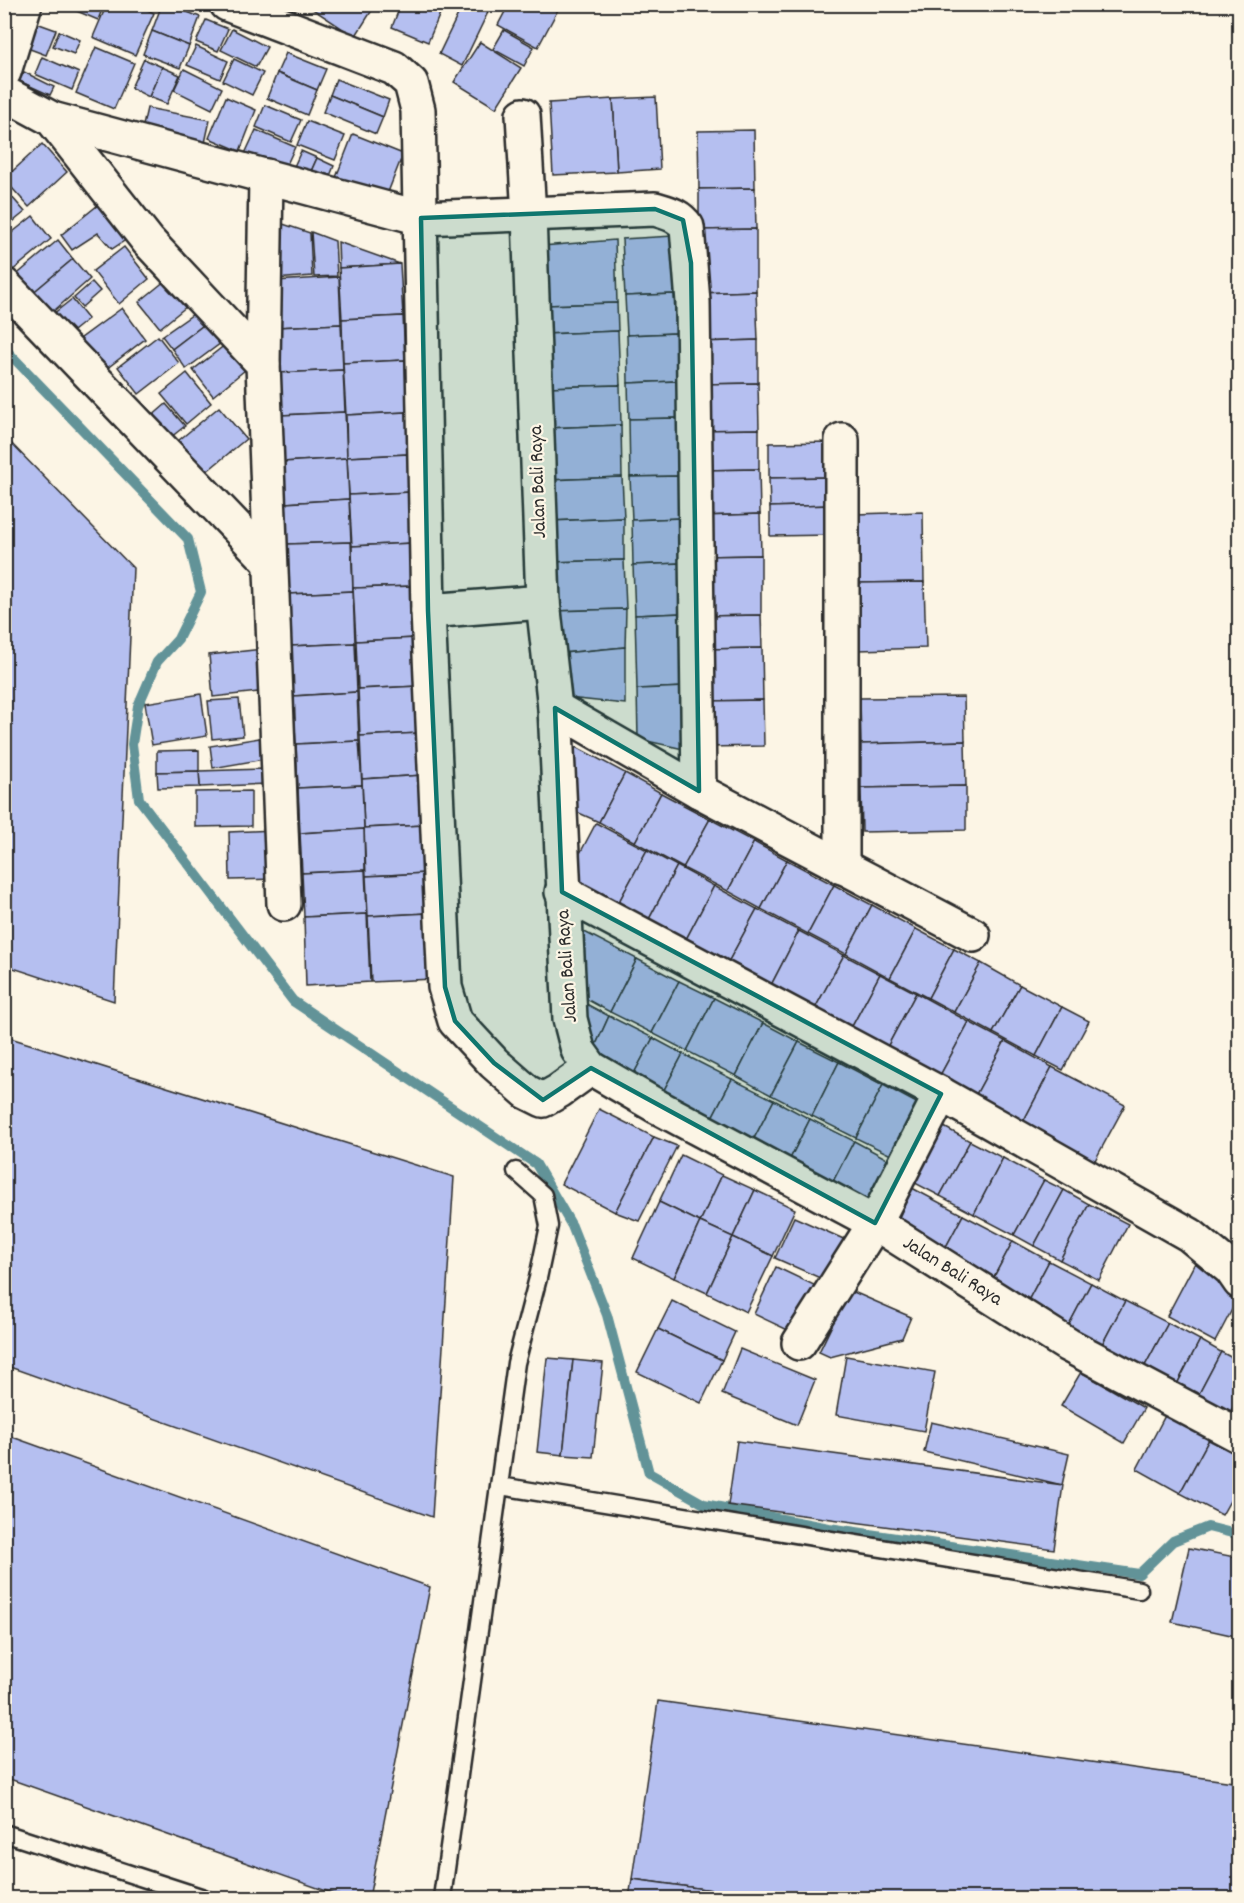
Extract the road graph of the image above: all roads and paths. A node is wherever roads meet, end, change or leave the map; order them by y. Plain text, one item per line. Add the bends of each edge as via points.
1 (25, 4) edge
2 (227, 4) edge
3 (4, 72) edge
4 (4, 93) edge
5 (523, 115) dead end
6 (52, 119) junction
7 (266, 176) junction
8 (529, 215) junction
9 (421, 218) junction
10 (4, 285) edge
11 (264, 364) junction
12 (842, 440) dead end
13 (270, 562) junction
14 (543, 602) junction
15 (428, 611) junction
16 (555, 708) junction
17 (699, 791) junction
18 (842, 867) junction
19 (562, 892) junction
20 (284, 904) dead end
21 (973, 935) dead end
22 (591, 1068) junction
23 (942, 1094) junction
24 (516, 1171) dead end
25 (875, 1223) junction
26 (1239, 1282) edge
27 (799, 1343) dead end
28 (1239, 1436) edge
29 (500, 1486) junction
30 (1139, 1590) dead end
31 (4, 1833) edge
32 (204, 1899) edge
33 (442, 1899) edge

1 - 3 street
2 - 9 street via 394,68 411,83 418,110
4 - 6 street
5 - 8 street, Jalan Bali Raya
6 - 7 street
6 - 11 street via 148,241
7 - 9 street
7 - 11 street
8 - 9 street
8 - 14 street, Jalan Bali Raya
8 - 17 street via 655,209 683,220 687,227 693,302
9 - 15 street
10 - 13 street
11 - 13 street
12 - 18 street
13 - 20 street
14 - 15 street
14 - 16 street, Jalan Bali Raya
15 - 22 street via 446,987 455,1021 494,1063 527,1092 543,1100
16 - 17 street
16 - 19 street, Jalan Bali Raya
17 - 18 street
18 - 21 street
19 - 22 street, Jalan Bali Raya via 570,1019 578,1050
19 - 23 street
22 - 25 street, Jalan Bali Raya
23 - 25 street
23 - 26 street via 1190,1235 1231,1269
24 - 29 lane via 543,1195 549,1226 516,1363
25 - 27 street
25 - 28 street, Jalan Bali Raya via 1068,1345
29 - 30 lane
29 - 33 lane
31 - 32 lane

